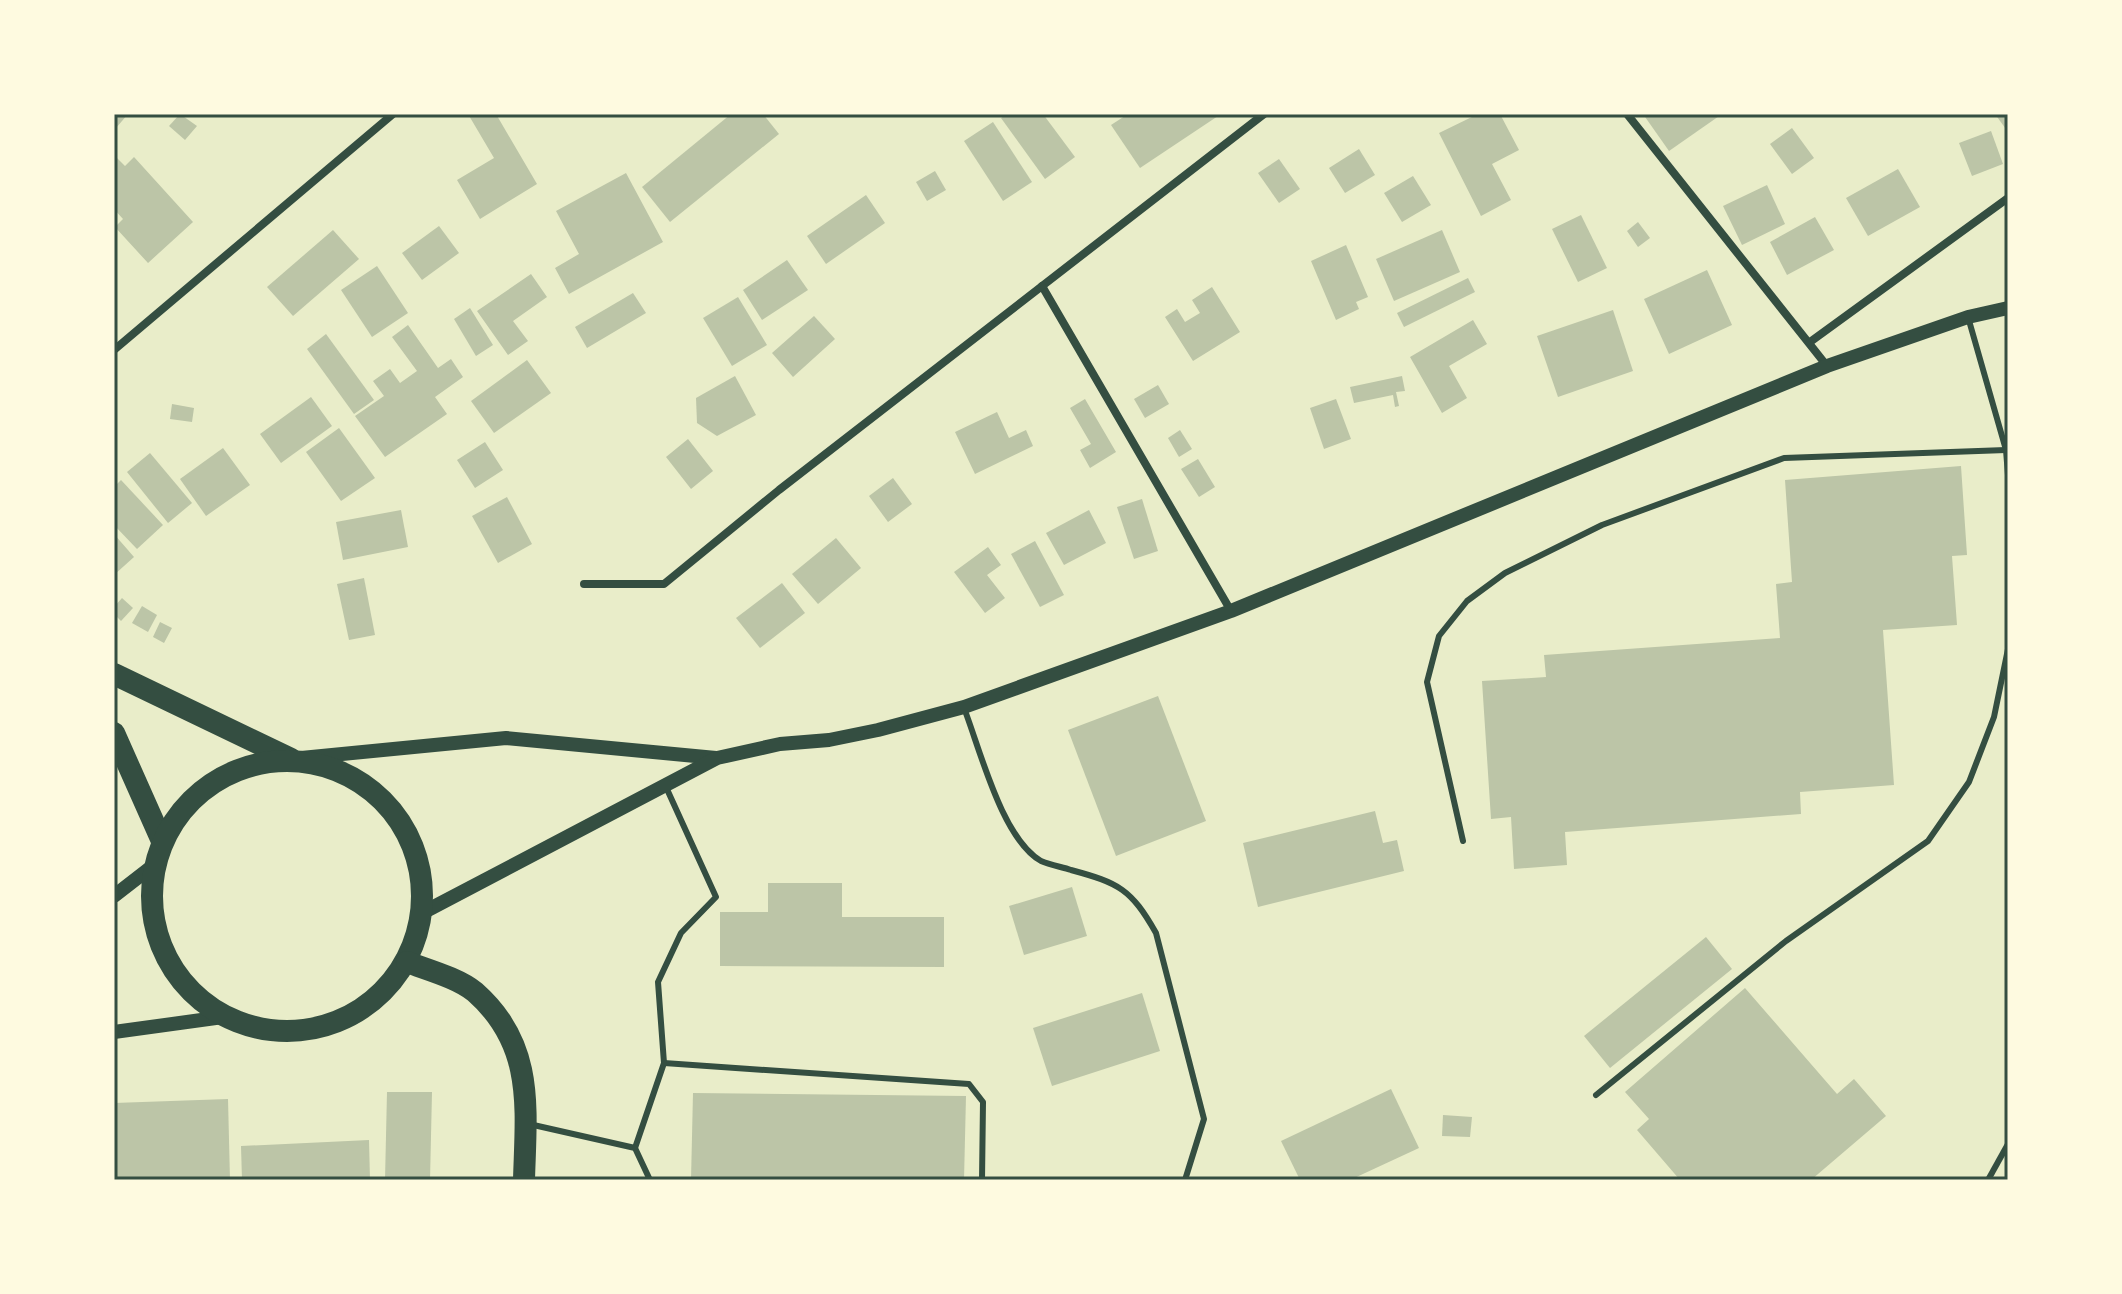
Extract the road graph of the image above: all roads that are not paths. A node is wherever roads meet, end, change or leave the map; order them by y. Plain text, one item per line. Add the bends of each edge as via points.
1 (393, 114) edge
2 (1264, 114) edge
3 (1627, 114) edge
4 (2008, 198) edge
5 (1042, 286) junction
6 (2008, 308) edge
7 (1968, 317) junction
8 (1810, 342) junction
9 (114, 350) edge
10 (1827, 366) junction
11 (2006, 450) edge
12 (2008, 475) edge
13 (584, 584) dead end
14 (1231, 611) junction
15 (2008, 649) edge
16 (114, 674) edge
17 (964, 707) junction
18 (114, 733) edge
19 (717, 758) junction
20 (291, 759) junction
21 (665, 786) junction
22 (162, 841) junction
23 (1463, 841) dead end
24 (154, 865) junction
25 (114, 896) edge
26 (424, 912) junction
27 (407, 962) junction
28 (223, 1017) junction
29 (114, 1032) edge
30 (664, 1063) junction
31 (1596, 1095) dead end
32 (526, 1123) junction
33 (2008, 1144) edge
34 (635, 1148) junction
35 (524, 1180) edge
36 (650, 1180) edge
37 (982, 1180) edge
38 (1185, 1180) edge
39 (1988, 1180) edge

1 - 9 street
2 - 5 street
3 - 8 street
4 - 8 street
5 - 13 street via 664,584
5 - 14 street
6 - 7 street
7 - 10 street
7 - 11 lane
8 - 10 street
10 - 14 street
11 - 12 lane
11 - 23 lane via 1784,458 1602,525 1505,573 1467,601 1439,636 1427,682
14 - 17 street
15 - 31 lane via 1994,717 1969,782 1928,841 1786,941
16 - 20 highway
17 - 19 street via 878,730
17 - 38 lane via 1021,843 1042,861 1122,887 1156,933 1204,1119
18 - 22 highway
19 - 20 street via 506,738
19 - 21 street
20 - 22 highway via 238,768 193,797
20 - 26 highway via 370,785 403,820 422,864
21 - 26 street
21 - 30 lane via 716,897 681,933 658,982
22 - 24 highway
24 - 25 street
24 - 28 highway via 151,910 163,953 188,990
26 - 27 highway
27 - 28 highway via 373,1002 326,1026 273,1032
27 - 32 highway via 473,991 510,1033 527,1085
28 - 29 street
30 - 34 lane
30 - 37 lane via 969,1084 983,1102
32 - 34 lane
32 - 35 highway
33 - 39 lane
34 - 36 lane

